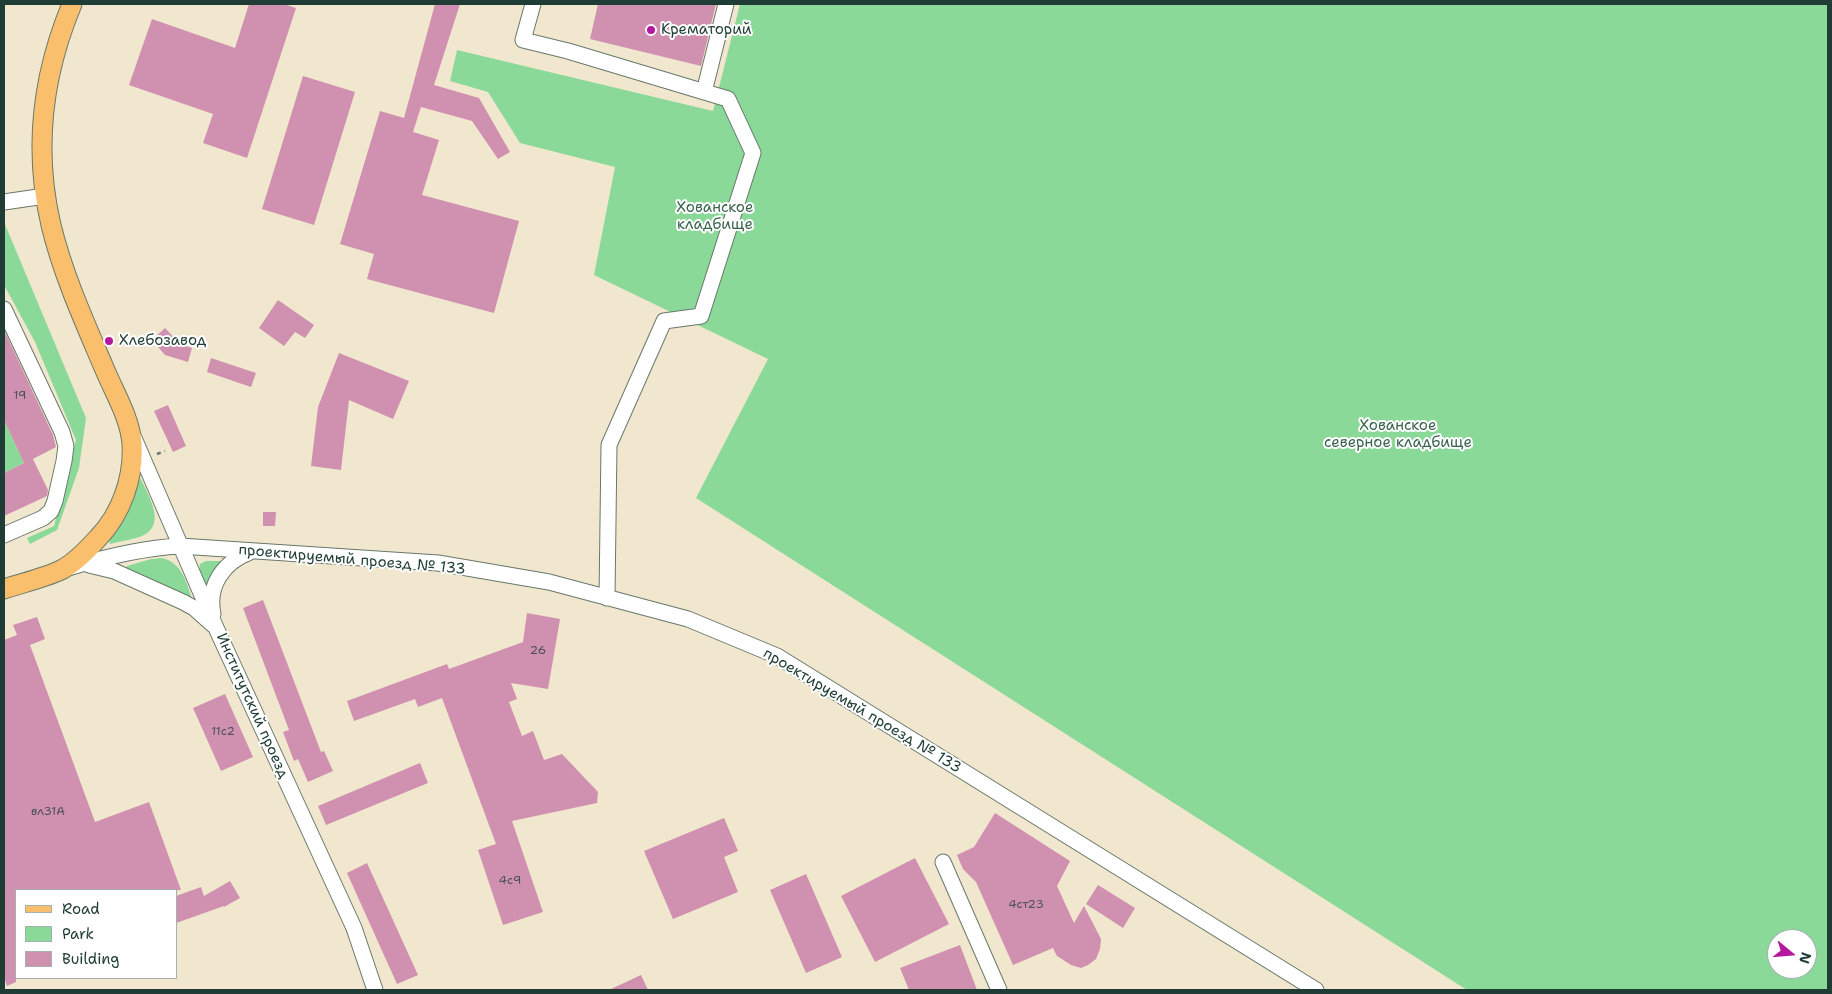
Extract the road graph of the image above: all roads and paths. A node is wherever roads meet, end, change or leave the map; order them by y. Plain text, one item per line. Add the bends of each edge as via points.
1 (72, 4) edge
2 (533, 4) edge
3 (726, 4) edge
4 (704, 92) junction
5 (45, 196) junction
6 (4, 202) edge
7 (4, 309) edge
8 (127, 422) junction
9 (4, 535) edge
10 (180, 546) junction
11 (252, 552) junction
12 (70, 567) junction
13 (4, 589) edge
14 (607, 598) junction
15 (217, 630) junction
16 (943, 862) dead end
17 (375, 990) edge
18 (999, 990) edge
19 (1316, 990) edge

1 - 5 main road via 51,62 46,93 42,136
2 - 4 street via 523,40 568,50
3 - 4 street
4 - 14 street via 728,99 753,153 701,316 664,321 609,445
5 - 6 street
5 - 8 main road via 51,226 76,302
7 - 9 street via 66,446 51,511 43,518
8 - 10 street, Институтский проезд
8 - 12 main road via 132,444 131,466 119,508 108,528
10 - 11 street, проектируемый проезд № 133
10 - 12 street, проектируемый проезд № 133 via 126,553
10 - 15 street, Институтский проезд
11 - 14 street, проектируемый проезд № 133 via 438,563 549,582
11 - 15 street via 239,556 223,569 214,589 212,605
12 - 13 main road
12 - 15 street via 92,565 114,570 182,602
14 - 19 street, проектируемый проезд № 133 via 688,619 777,656
15 - 17 street, Институтский проезд via 354,928
16 - 18 street

